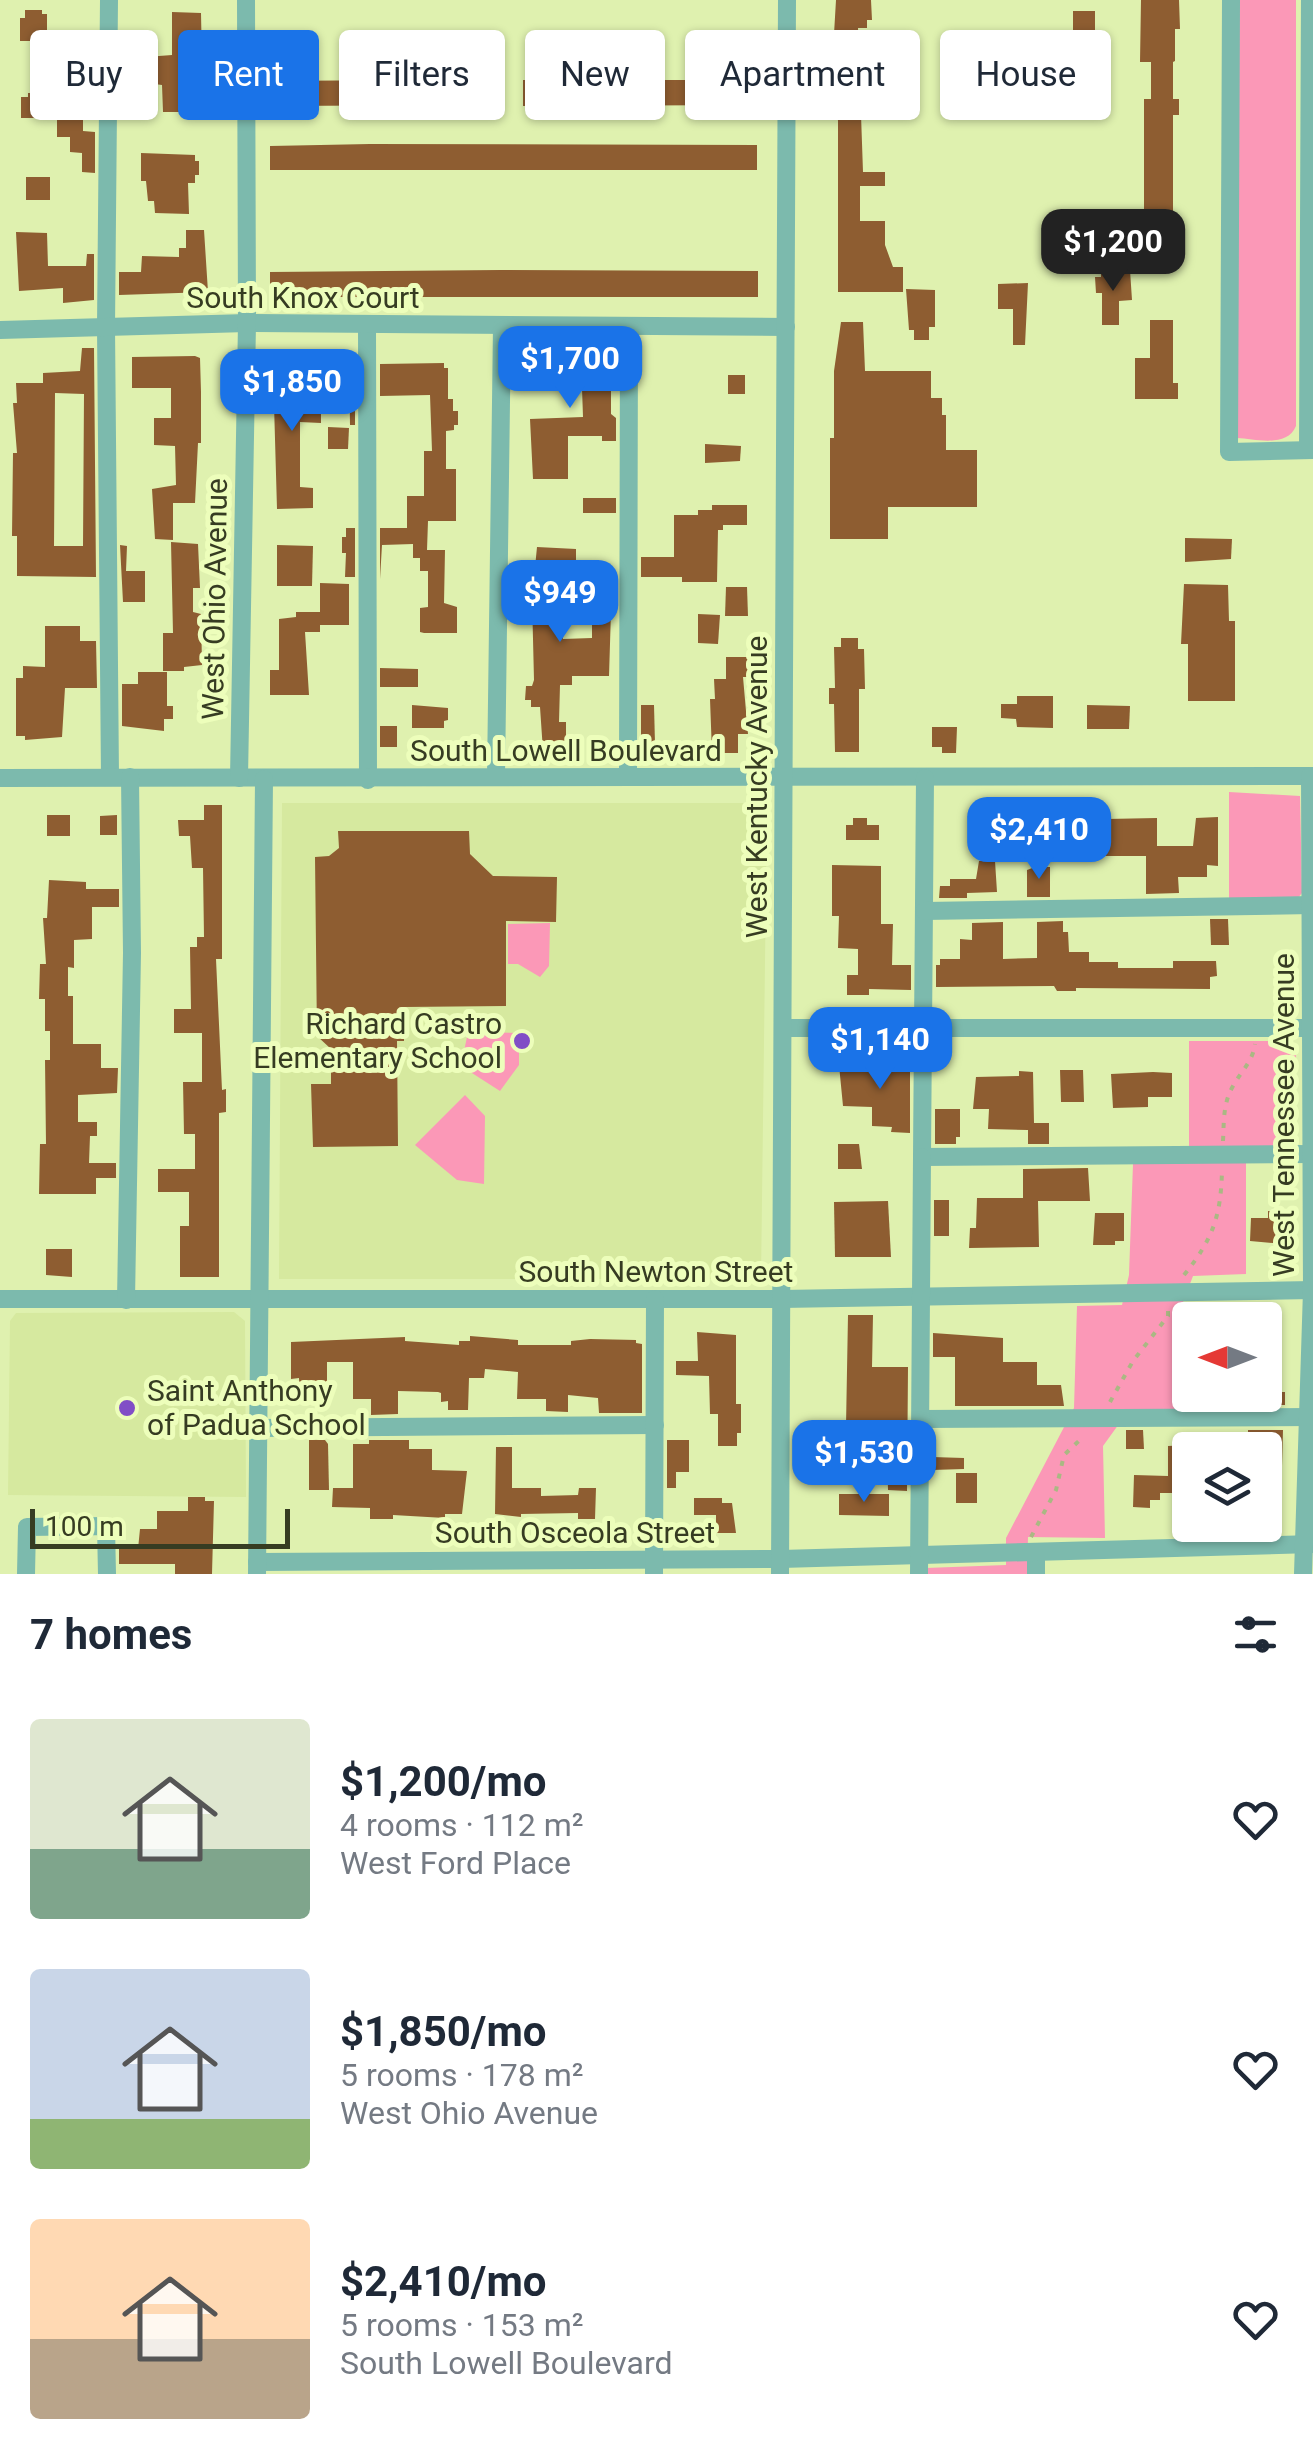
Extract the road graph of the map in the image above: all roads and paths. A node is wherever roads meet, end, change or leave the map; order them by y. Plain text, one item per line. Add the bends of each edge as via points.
1 (109, 0) edge
2 (246, 0) edge
3 (787, 0) edge
4 (1231, 0) edge
5 (1310, 0) edge
6 (247, 323) junction
7 (367, 324) junction
8 (502, 326) junction
9 (106, 327) junction
10 (629, 327) junction
11 (786, 328) junction
12 (0, 330) edge
13 (1310, 450) edge
14 (496, 776) junction
15 (1312, 776) edge
16 (110, 777) junction
17 (130, 777) junction
18 (0, 778) edge
19 (240, 778) junction
20 (264, 778) junction
21 (628, 778) junction
22 (785, 778) junction
23 (925, 778) junction
24 (368, 780) junction
25 (1312, 905) edge
26 (925, 911) junction
27 (784, 1028) junction
28 (923, 1028) junction
29 (1312, 1028) edge
30 (1312, 1154) edge
31 (922, 1157) junction
32 (1312, 1290) edge
33 (919, 1297) junction
34 (0, 1299) edge
35 (655, 1299) junction
36 (782, 1299) junction
37 (126, 1300) junction
38 (260, 1300) junction
39 (1310, 1417) edge
40 (921, 1419) junction
41 (655, 1426) junction
42 (258, 1428) junction
43 (1308, 1544) edge
44 (1036, 1552) junction
45 (919, 1564) edge
46 (780, 1566) edge
47 (654, 1567) edge
48 (257, 1568) edge
49 (26, 1574) edge
50 (106, 1574) edge
51 (1036, 1574) edge
52 (1303, 1574) edge

1 - 9 street
2 - 6 street, West Ohio Avenue
3 - 11 street, West Kentucky Avenue
4 - 13 street via 1230,452
5 - 13 street
6 - 7 street, South Knox Court
6 - 9 street, South Knox Court
6 - 19 street, West Ohio Avenue
7 - 8 street, South Knox Court
7 - 24 street
8 - 10 street, South Knox Court
8 - 14 street
9 - 12 street, South Knox Court
9 - 16 street
10 - 11 street, South Knox Court
10 - 21 street
11 - 22 street, West Kentucky Avenue
14 - 21 street, South Lowell Boulevard
14 - 24 street, South Lowell Boulevard
15 - 23 street, South Lowell Boulevard
15 - 25 street, West Tennessee Avenue
16 - 17 street, South Lowell Boulevard
16 - 18 street, South Lowell Boulevard
17 - 19 street, South Lowell Boulevard
17 - 37 street
19 - 20 street, South Lowell Boulevard
20 - 24 street, South Lowell Boulevard
20 - 38 street
21 - 22 street, South Lowell Boulevard
22 - 23 street, South Lowell Boulevard
22 - 27 street, West Kentucky Avenue
23 - 26 street
25 - 26 street
25 - 29 street, West Tennessee Avenue
26 - 28 street
27 - 28 street
27 - 36 street, West Kentucky Avenue
28 - 29 street
28 - 31 street
29 - 30 street, West Tennessee Avenue
30 - 31 street
30 - 32 street, West Tennessee Avenue
31 - 33 street
32 - 33 street, South Newton Street
32 - 39 street, West Tennessee Avenue
33 - 36 street, South Newton Street
33 - 40 street
34 - 37 street, South Newton Street
35 - 36 street, South Newton Street
35 - 38 street, South Newton Street
35 - 41 street
36 - 46 street, West Kentucky Avenue
37 - 38 street, South Newton Street
38 - 42 street
39 - 40 street
39 - 43 street, West Tennessee Avenue
40 - 45 street
41 - 42 street
41 - 47 street
42 - 48 street
43 - 44 street, South Osceola Street
43 - 52 street, West Tennessee Avenue
44 - 45 street, South Osceola Street
44 - 51 street
45 - 46 street, South Osceola Street
46 - 47 street, South Osceola Street
47 - 48 street, South Osceola Street
49 - 50 street via 27,1527 106,1526

